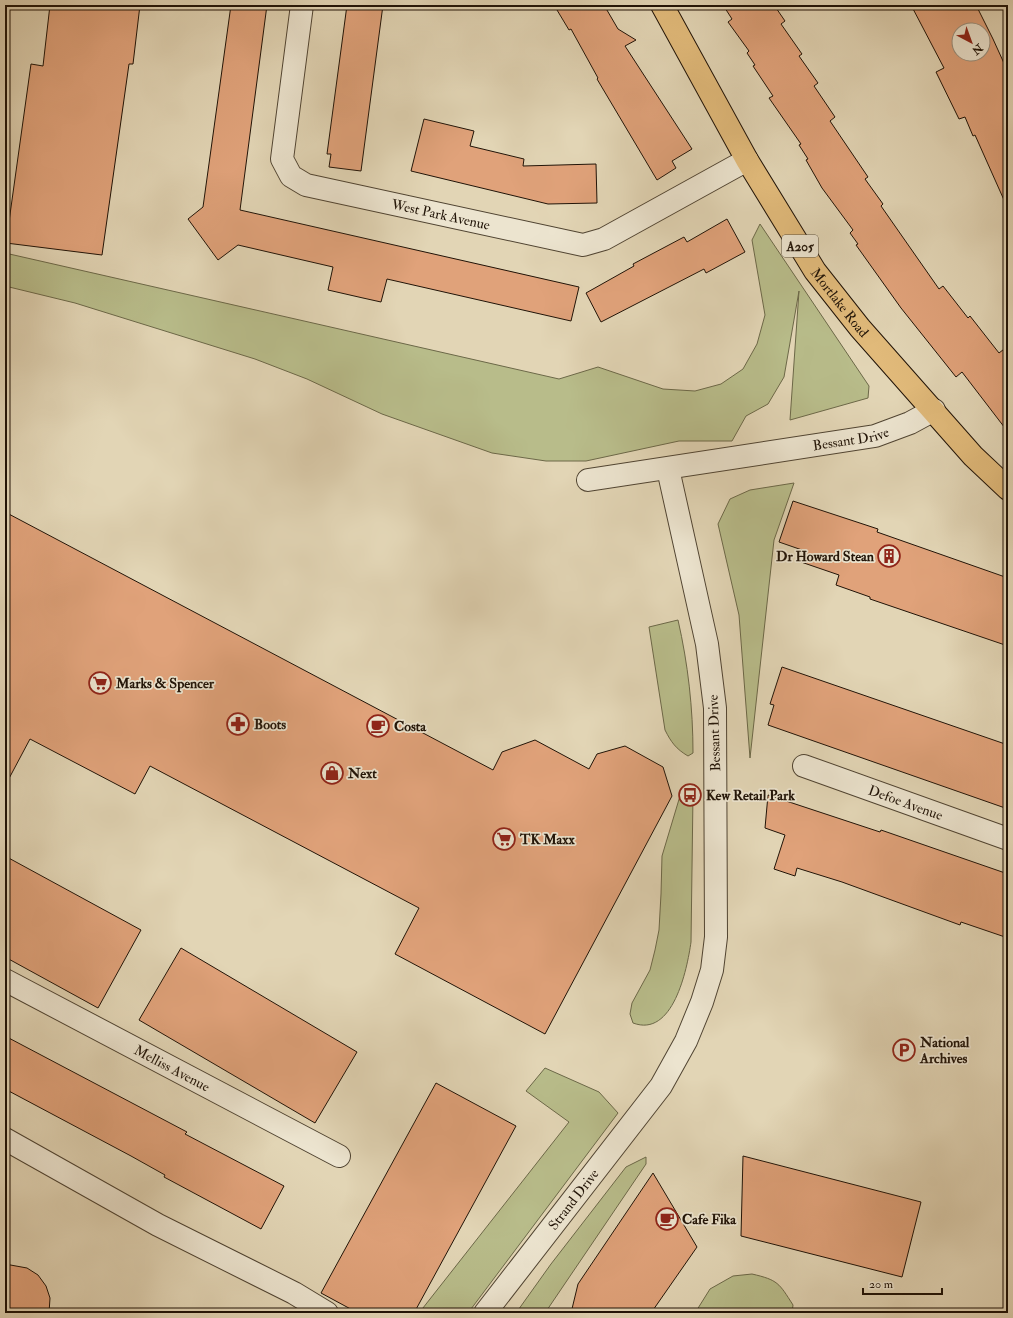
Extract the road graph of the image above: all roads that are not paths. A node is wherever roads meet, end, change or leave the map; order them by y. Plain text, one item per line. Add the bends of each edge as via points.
1 (302, 5) edge
2 (662, 5) edge
3 (747, 160) junction
4 (934, 410) junction
5 (668, 469) junction
6 (588, 480) dead end
7 (1008, 489) edge
8 (804, 766) dead end
9 (1008, 839) edge
10 (5, 980) edge
11 (661, 1086) joint
12 (5, 1139) edge
13 (339, 1156) dead end
14 (327, 1313) edge
15 (486, 1313) edge

1 - 3 street, West Park Avenue via 282,159 291,176 306,184 583,245 604,239
2 - 3 highway, Mortlake Road / A205
3 - 4 highway, Mortlake Road / A205 via 815,271 860,328
4 - 5 street, Bessant Drive via 910,423 875,436
4 - 7 highway, Mortlake Road / A205 via 972,456
5 - 6 street, Bessant Drive
5 - 11 street, Bessant Drive via 707,644 715,708 716,930 712,970 702,1002 686,1041
8 - 9 street, Defoe Avenue
10 - 13 street, Melliss Avenue
11 - 15 street, Strand Drive
12 - 14 street via 158,1225 294,1293

